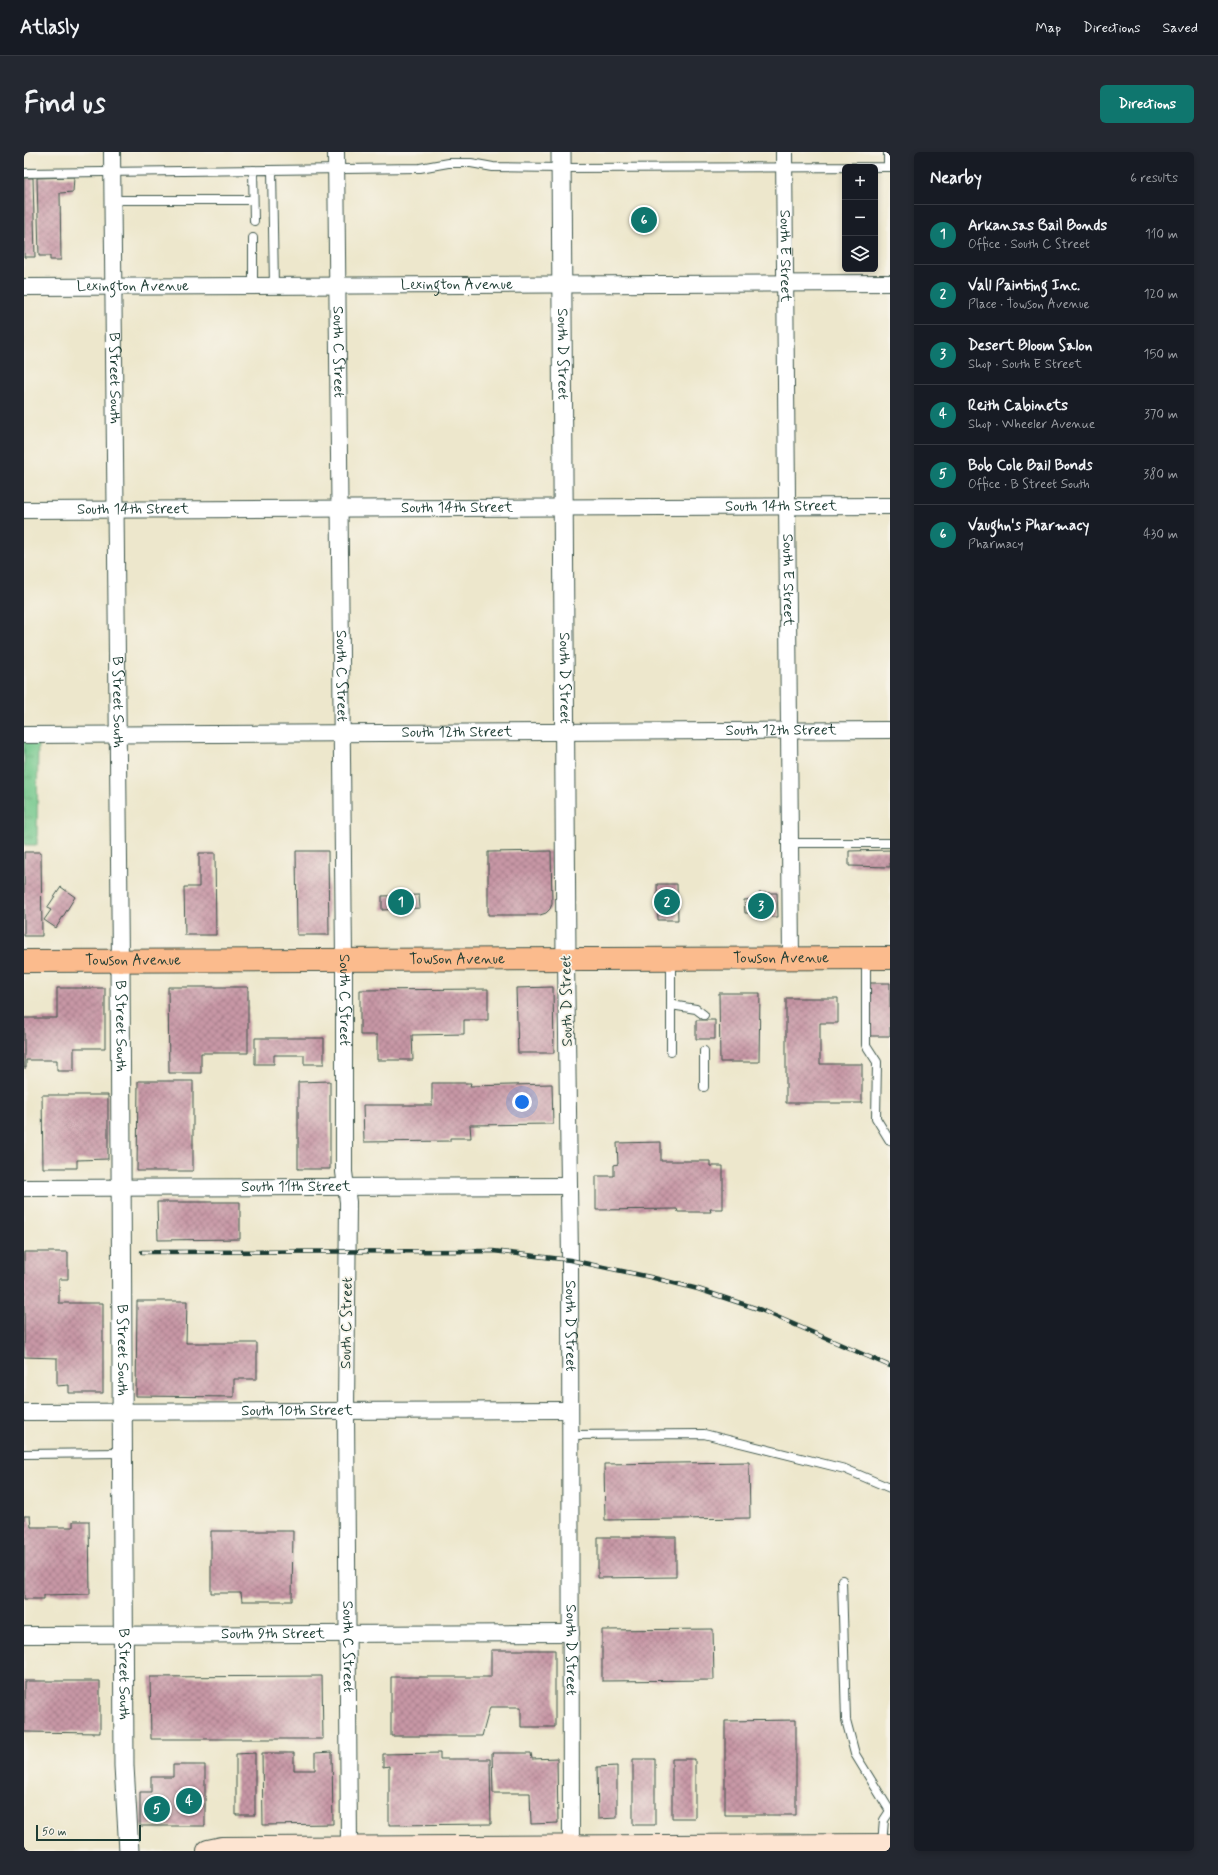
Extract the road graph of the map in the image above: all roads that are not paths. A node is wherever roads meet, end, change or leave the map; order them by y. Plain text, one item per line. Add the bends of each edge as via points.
1 (112, 152) edge
2 (336, 152) edge
3 (888, 152) edge
4 (561, 160) edge
5 (784, 160) edge
6 (889, 167) edge
7 (336, 169) junction
8 (253, 170) junction
9 (272, 170) junction
10 (24, 172) edge
11 (113, 172) junction
12 (113, 200) junction
13 (253, 200) junction
14 (254, 221) dead end
15 (253, 238) dead end
16 (786, 283) junction
17 (890, 283) edge
18 (561, 284) junction
19 (338, 285) junction
20 (113, 286) junction
21 (254, 286) junction
22 (274, 286) junction
23 (24, 287) edge
24 (788, 506) junction
25 (890, 506) edge
26 (564, 508) junction
27 (116, 509) junction
28 (340, 509) junction
29 (24, 510) edge
30 (890, 730) edge
31 (790, 731) junction
32 (566, 732) junction
33 (342, 733) junction
34 (24, 734) edge
35 (118, 734) junction
36 (890, 842) edge
37 (791, 843) junction
38 (866, 958) junction
39 (890, 958) edge
40 (672, 959) junction
41 (791, 959) junction
42 (344, 960) junction
43 (566, 960) junction
44 (24, 961) edge
45 (120, 961) junction
46 (671, 1005) junction
47 (704, 1015) dead end
48 (671, 1051) dead end
49 (704, 1051) dead end
50 (704, 1087) dead end
51 (890, 1141) edge
52 (569, 1186) junction
53 (24, 1188) edge
54 (122, 1188) junction
55 (346, 1188) junction
56 (346, 1410) junction
57 (570, 1410) junction
58 (24, 1412) edge
59 (123, 1412) junction
60 (570, 1435) junction
61 (123, 1453) junction
62 (24, 1454) edge
63 (890, 1488) edge
64 (842, 1580) dead end
65 (348, 1633) junction
66 (571, 1633) junction
67 (124, 1634) junction
68 (24, 1635) edge
69 (890, 1811) edge
70 (886, 1845) edge
71 (349, 1847) junction
72 (796, 1848) edge
73 (571, 1849) edge
74 (129, 1851) edge
75 (208, 1851) edge

1 - 11 street, B Street South
2 - 7 street, South C Street
3 - 6 lane
4 - 5 lane
4 - 7 lane via 493,167 471,163 448,163 420,168
4 - 18 street, South D Street
5 - 6 lane
5 - 16 street, South E Street
7 - 9 lane
7 - 19 street, South C Street
8 - 9 lane
8 - 11 lane
8 - 13 lane
9 - 22 lane
10 - 11 lane
11 - 12 street, B Street South
12 - 13 lane
12 - 20 street, B Street South
13 - 14 lane
15 - 21 lane
16 - 17 street, Lexington Avenue
16 - 18 street, Lexington Avenue
16 - 24 street, South E Street
18 - 19 street, Lexington Avenue
18 - 26 street, South D Street
19 - 22 street, Lexington Avenue
19 - 28 street, South C Street
20 - 21 street, Lexington Avenue
20 - 23 street, Lexington Avenue
20 - 27 street, B Street South
21 - 22 street, Lexington Avenue
24 - 25 street, South 14th Street
24 - 26 street, South 14th Street
24 - 31 street, South E Street
26 - 28 street, South 14th Street
26 - 32 street, South D Street
27 - 28 street, South 14th Street
27 - 29 street, South 14th Street
27 - 35 street, B Street South
28 - 33 street, South C Street
30 - 31 street, South 12th Street
31 - 32 street, South 12th Street
31 - 37 street, South E Street
32 - 33 street, South 12th Street
32 - 43 street, South D Street
33 - 35 street, South 12th Street
33 - 42 street, South C Street
34 - 35 street, South 12th Street
35 - 45 street, B Street South
36 - 37 lane
37 - 41 street, South E Street
38 - 39 main road, Towson Avenue
38 - 41 main road, Towson Avenue
38 - 51 lane via 866,1045 877,1062 876,1118
40 - 41 main road, Towson Avenue
40 - 43 main road, Towson Avenue
40 - 46 lane
42 - 43 main road, Towson Avenue
42 - 45 main road, Towson Avenue
42 - 55 street, South C Street
43 - 52 street, South D Street
44 - 45 main road, Towson Avenue
45 - 54 street, B Street South
46 - 47 lane via 696,1009
46 - 48 lane
49 - 50 lane
52 - 55 street, South 11th Street
52 - 57 street, South D Street
53 - 54 street, South 11th Street
54 - 55 street, South 11th Street
54 - 59 street, B Street South
55 - 56 street, South C Street
56 - 57 street, South 10th Street
56 - 59 street, South 10th Street
56 - 65 street, South C Street
57 - 60 street, South D Street
58 - 59 street, South 10th Street
59 - 61 street, B Street South
60 - 63 lane via 704,1434 845,1469
60 - 66 street, South D Street
61 - 62 lane
61 - 67 street, B Street South
64 - 69 lane via 846,1720 855,1754
65 - 66 street, South 9th Street
65 - 67 street, South 9th Street
65 - 71 street, South C Street
66 - 73 street, South D Street
67 - 68 street, South 9th Street
67 - 74 street, B Street South via 124,1797
69 - 70 lane via 884,1820
70 - 72 main road
71 - 73 main road
71 - 75 main road via 222,1848
72 - 73 main road

